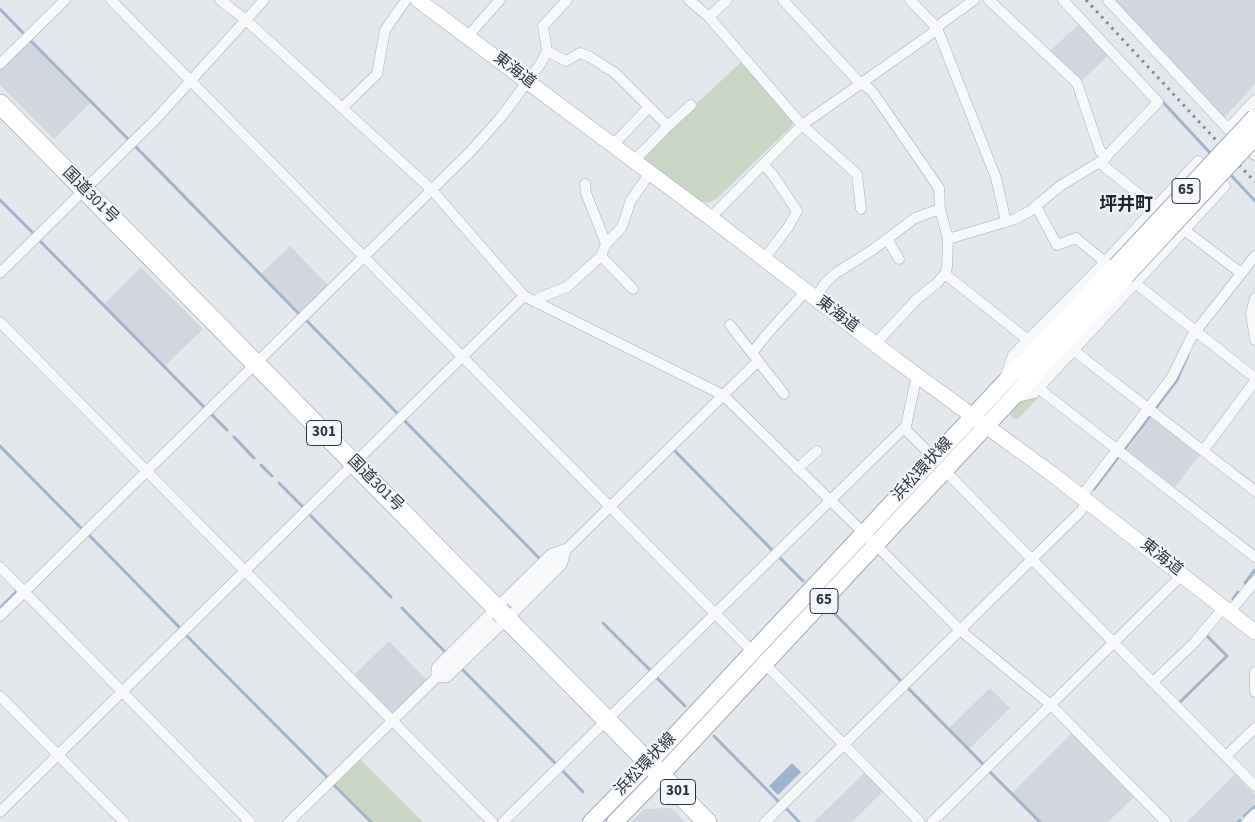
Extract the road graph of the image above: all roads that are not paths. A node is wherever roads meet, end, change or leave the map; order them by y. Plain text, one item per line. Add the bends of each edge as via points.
1 (65, 0) edge
2 (111, 0) edge
3 (220, 0) edge
4 (264, 0) edge
5 (406, 0) edge
6 (418, 0) edge
7 (500, 0) edge
8 (566, 0) edge
9 (689, 0) edge
10 (727, 0) edge
11 (782, 0) edge
12 (910, 0) edge
13 (974, 0) edge
14 (990, 0) edge
15 (1063, 0) edge
16 (1108, 0) edge
17 (709, 17) junction
18 (246, 20) junction
19 (937, 28) junction
20 (467, 37) junction
21 (547, 51) junction
22 (0, 64) edge
23 (190, 81) junction
24 (528, 82) junction
25 (861, 83) junction
26 (1255, 100) edge
27 (0, 104) edge
28 (691, 105) dead end
29 (649, 107) junction
30 (342, 108) junction
31 (1255, 117) edge
32 (802, 125) junction
33 (668, 126) junction
34 (1228, 129) junction
35 (1255, 137) edge
36 (613, 145) junction
37 (1255, 154) edge
38 (1103, 160) junction
39 (634, 161) junction
40 (763, 164) junction
41 (650, 173) junction
42 (584, 184) dead end
43 (85, 190) junction
44 (432, 190) junction
45 (1036, 206) junction
46 (1155, 207) junction
47 (861, 209) dead end
48 (940, 209) junction
49 (711, 218) junction
50 (1006, 222) junction
51 (1184, 230) junction
52 (887, 239) junction
53 (948, 239) junction
54 (606, 244) junction
55 (601, 256) junction
56 (1255, 256) edge
57 (364, 257) junction
58 (764, 259) junction
59 (899, 259) dead end
60 (1120, 272) junction
61 (0, 273) edge
62 (1240, 273) junction
63 (945, 274) junction
64 (634, 290) dead end
65 (810, 294) junction
66 (524, 296) junction
67 (1255, 298) edge
68 (537, 303) junction
69 (0, 322) edge
70 (730, 325) dead end
71 (1195, 331) junction
72 (1028, 340) junction
73 (1255, 340) edge
74 (875, 344) junction
75 (1073, 350) junction
76 (462, 357) junction
77 (755, 357) junction
78 (256, 364) junction
79 (920, 378) junction
80 (1255, 380) edge
81 (1002, 386) junction
82 (1038, 388) junction
83 (784, 394) dead end
84 (723, 396) junction
85 (1013, 398) junction
86 (1148, 408) junction
87 (973, 416) junction
88 (987, 427) junction
89 (904, 428) junction
90 (1117, 450) junction
91 (1203, 450) junction
92 (817, 451) dead end
93 (934, 458) junction
94 (354, 463) junction
95 (798, 469) junction
96 (147, 471) junction
97 (945, 471) junction
98 (1255, 490) edge
99 (1084, 499) junction
100 (830, 501) junction
101 (610, 507) junction
102 (863, 534) junction
103 (876, 545) junction
104 (566, 550) junction
105 (1255, 557) edge
106 (1032, 559) junction
107 (0, 568) edge
108 (245, 571) junction
109 (1182, 575) junction
110 (1255, 581) edge
111 (24, 592) junction
112 (1227, 610) junction
113 (502, 613) junction
114 (715, 614) junction
115 (0, 616) edge
116 (960, 630) junction
117 (1255, 632) edge
118 (1114, 643) junction
119 (752, 652) junction
120 (765, 664) junction
121 (1255, 672) edge
122 (436, 677) junction
123 (1153, 682) junction
124 (122, 692) junction
125 (1255, 692) edge
126 (0, 696) edge
127 (1051, 705) junction
128 (607, 720) junction
129 (392, 721) junction
130 (1255, 728) edge
131 (844, 744) junction
132 (58, 755) junction
133 (1226, 756) junction
134 (655, 769) junction
135 (1255, 786) edge
136 (0, 812) edge
137 (1255, 814) edge
138 (124, 822) edge
139 (250, 822) edge
140 (289, 822) edge
141 (492, 822) edge
142 (503, 822) edge
143 (591, 822) edge
144 (615, 822) edge
145 (707, 822) edge
146 (765, 822) edge
147 (920, 822) edge
148 (932, 822) edge
149 (1166, 822) edge
150 (1247, 822) edge

1 - 22 street
2 - 23 street
3 - 18 street
4 - 18 street
5 - 30 street via 385,30 377,74
6 - 20 main road, 東海道
7 - 20 street
8 - 21 street via 543,26
9 - 17 street
10 - 17 street
11 - 25 street
12 - 19 street
13 - 19 street
14 - 38 street via 1077,83
15 - 38 street via 1158,102
16 - 34 street
17 - 32 street
18 - 23 street
18 - 30 street
19 - 25 street
19 - 50 street via 993,172
20 - 24 main road, 東海道
21 - 24 street
21 - 29 street via 566,61 580,54 590,57 615,73
23 - 43 street
23 - 57 street
24 - 36 main road, 東海道
24 - 44 street via 481,140
25 - 32 street
25 - 48 street via 872,91 939,188
26 - 34 street
27 - 43 highway, 国道301号 / 301
28 - 33 street
29 - 33 street
29 - 36 street
30 - 44 street
31 - 60 main road, 浜松環状線 / 65, bridge
32 - 40 street
32 - 47 street via 857,174
33 - 39 street
34 - 37 street
35 - 60 main road, 浜松環状線 / 65, bridge
36 - 39 main road, 東海道
38 - 45 street via 1060,186
38 - 46 street
39 - 41 main road, 東海道
40 - 49 street
40 - 58 street via 797,211
41 - 49 main road, 東海道
41 - 54 street via 631,200 622,227
42 - 54 street
43 - 61 street
43 - 78 highway, 国道301号 / 301
44 - 57 street
44 - 66 street
45 - 50 street via 1023,216
45 - 60 street via 1057,245 1076,238
46 - 51 street
46 - 51 street via 1198,161 1225,186
46 - 60 street
48 - 52 street via 915,218
48 - 53 street
49 - 58 main road, 東海道
50 - 53 street
51 - 60 street
51 - 62 street
52 - 59 street
52 - 65 street
53 - 63 street
54 - 55 street
55 - 64 street
55 - 68 street via 567,287 539,298
56 - 62 street
57 - 76 street
57 - 78 street
58 - 65 main road, 東海道
60 - 71 street
60 - 72 street
60 - 75 street
60 - 81 main road, 浜松環状線 / 65
60 - 85 main road, 浜松環状線 / 65
62 - 71 street
63 - 72 street
63 - 74 street
65 - 74 main road, 東海道
65 - 77 street via 766,334
66 - 68 street
66 - 76 street
67 - 73 street via 1251,313
68 - 84 street
69 - 96 street
70 - 77 street
71 - 80 street
71 - 86 street via 1172,377
72 - 81 street via 1013,355
74 - 79 main road, 東海道
75 - 82 street
75 - 86 street
76 - 94 street
76 - 101 street
77 - 83 street
77 - 84 street
78 - 94 highway, 国道301号 / 301
78 - 96 street
79 - 87 main road, 東海道
79 - 89 street via 915,384
80 - 91 street
81 - 87 main road, 浜松環状線 / 65
82 - 85 street via 1034,393
82 - 90 street
84 - 95 street
84 - 101 street
85 - 88 main road, 浜松環状線 / 65
86 - 90 street
86 - 91 street
87 - 88 main road, 東海道
87 - 93 main road, 浜松環状線 / 65
88 - 97 main road, 浜松環状線 / 65
88 - 99 main road, 東海道
89 - 93 street
89 - 100 street
90 - 99 street
90 - 105 street
91 - 98 street
92 - 95 street
93 - 102 main road, 浜松環状線 / 65
94 - 108 street
94 - 113 highway, 国道301号 / 301
95 - 100 street
96 - 108 street
96 - 111 street
97 - 103 main road, 浜松環状線 / 65
97 - 106 street
99 - 106 street via 1081,511
99 - 109 main road, 東海道
100 - 102 street
100 - 114 street
101 - 104 street
101 - 114 street
102 - 103 street
102 - 119 main road, 浜松環状線 / 65
103 - 116 street
103 - 120 main road, 浜松環状線 / 65
104 - 113 street
104 - 113 street via 562,564
104 - 113 street via 551,554
106 - 116 street
106 - 118 street
107 - 111 street
108 - 124 street
108 - 129 street
109 - 112 main road, 東海道
109 - 118 street
110 - 112 street
111 - 115 street
111 - 124 street
112 - 117 main road, 東海道
112 - 123 street
113 - 122 street
113 - 122 street via 437,667
113 - 122 street via 447,677
113 - 128 highway, 国道301号 / 301
114 - 119 street
114 - 128 street
116 - 127 street
116 - 131 street
118 - 123 street
118 - 127 street
119 - 134 main road, 浜松環状線 / 65
120 - 131 street
120 - 134 main road, 浜松環状線 / 65
121 - 125 street
122 - 129 street
123 - 133 street
124 - 132 street
124 - 139 street
126 - 132 street
127 - 148 street
127 - 149 street
128 - 134 highway, 国道301号 / 301
128 - 142 street
129 - 140 street
129 - 141 street
130 - 133 street
131 - 146 street
131 - 147 street
132 - 136 street
132 - 138 street
133 - 135 street
134 - 143 main road, 浜松環状線 / 65
134 - 144 main road, 浜松環状線 / 65
134 - 145 highway, 国道301号 / 301
137 - 150 street

